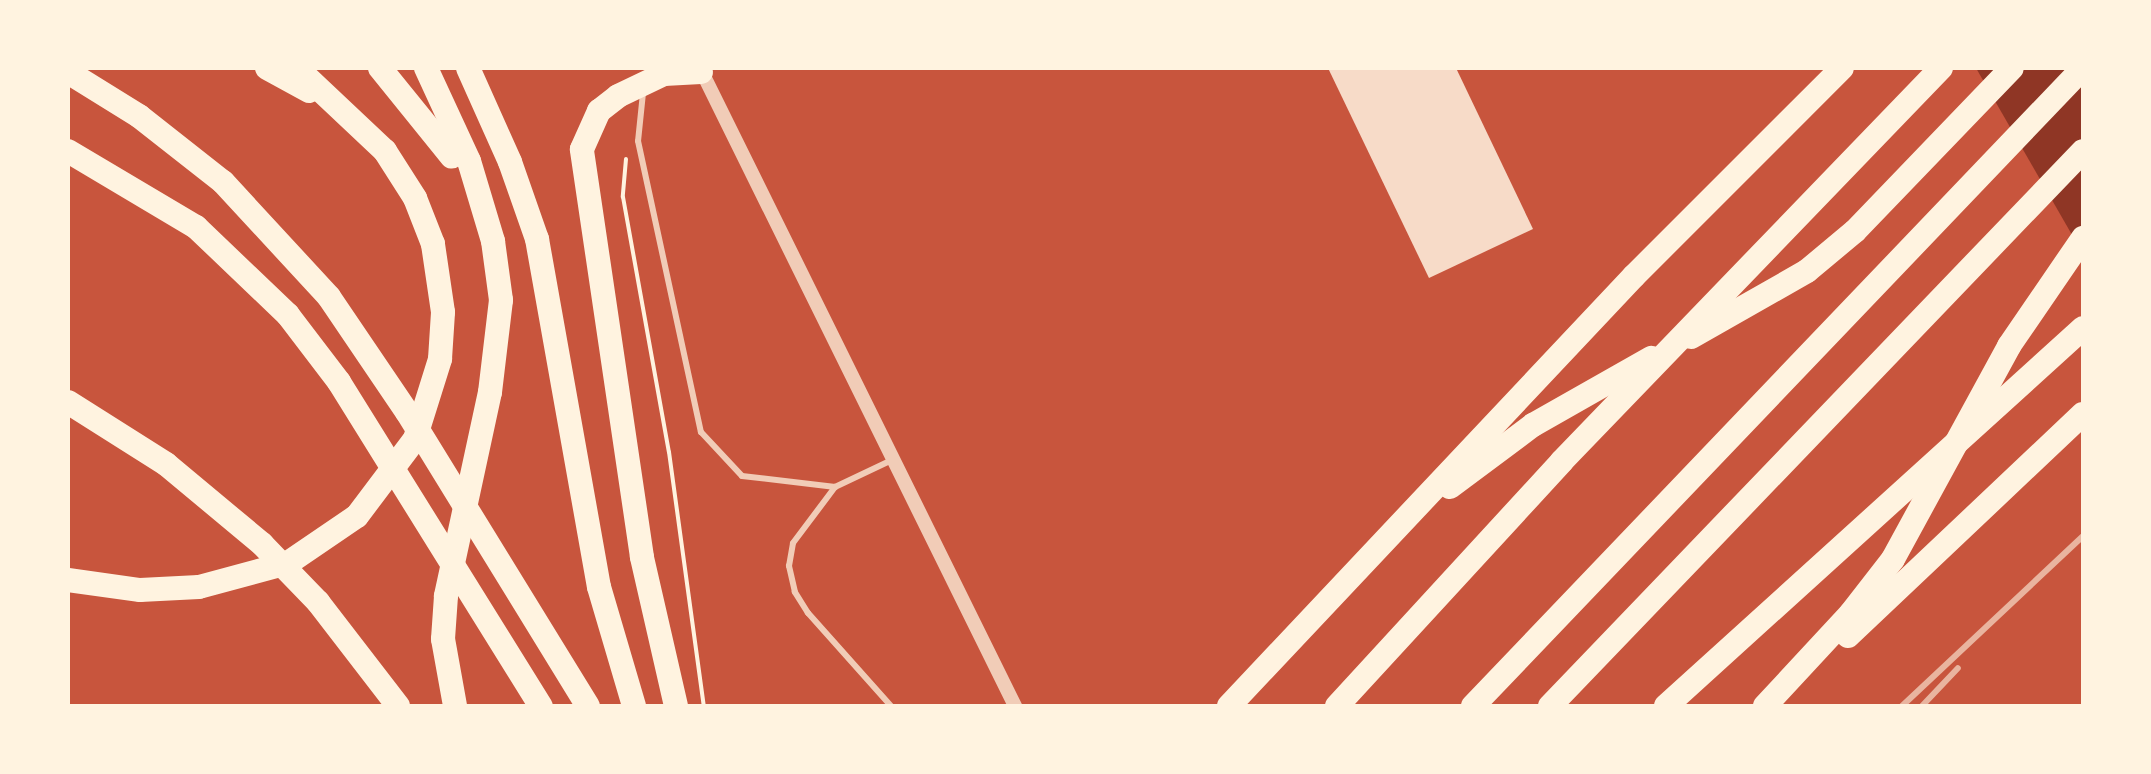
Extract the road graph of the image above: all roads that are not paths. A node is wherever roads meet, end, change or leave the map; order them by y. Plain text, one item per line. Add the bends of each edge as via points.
1 (267, 68) edge
2 (297, 68) edge
3 (380, 68) edge
4 (426, 68) edge
5 (468, 68) edge
6 (1842, 68) edge
7 (2012, 68) edge
8 (2083, 68) edge
9 (703, 69) edge
10 (68, 72) edge
11 (1933, 76) edge
12 (645, 83) junction
13 (349, 114) junction
14 (68, 151) edge
15 (2083, 151) edge
16 (485, 215) junction
17 (2083, 238) edge
18 (2083, 328) edge
19 (68, 402) edge
20 (2083, 414) edge
21 (895, 458) junction
22 (835, 487) junction
23 (1387, 539) junction
24 (68, 580) edge
25 (398, 706) edge
26 (455, 706) edge
27 (541, 706) edge
28 (588, 706) edge
29 (634, 706) edge
30 (676, 706) edge
31 (891, 706) edge
32 (1015, 706) edge
33 (1229, 706) edge
34 (1337, 706) edge
35 (1473, 706) edge
36 (1550, 706) edge
37 (1666, 706) edge
38 (1766, 706) edge

1 - 13 highway
2 - 13 highway
3 - 16 highway via 439,136
4 - 16 highway via 469,161
5 - 29 highway via 537,239 599,587
6 - 23 highway via 1634,276
7 - 23 highway via 1894,193 1807,271 1496,449
8 - 35 highway
9 - 12 highway via 664,74
9 - 21 street
10 - 28 highway via 139,116 223,182 329,297 401,403
11 - 34 highway via 1562,461
12 - 22 lane via 638,141 701,432 742,476
12 - 30 highway via 599,111 585,136 582,167 642,557
13 - 24 highway via 401,174 433,244 443,312 431,401 415,439 375,497 313,550 244,578 199,587 140,590
14 - 27 highway via 196,227 288,315 339,382
15 - 36 highway
16 - 26 highway via 501,300 495,367 446,596 443,639
17 - 38 highway via 2009,346 1924,509 1851,613
18 - 37 highway
19 - 25 highway via 166,464 262,544 296,576
20 - 38 highway
21 - 22 lane
21 - 32 street
22 - 31 lane via 793,543 789,566 795,592
23 - 33 highway

